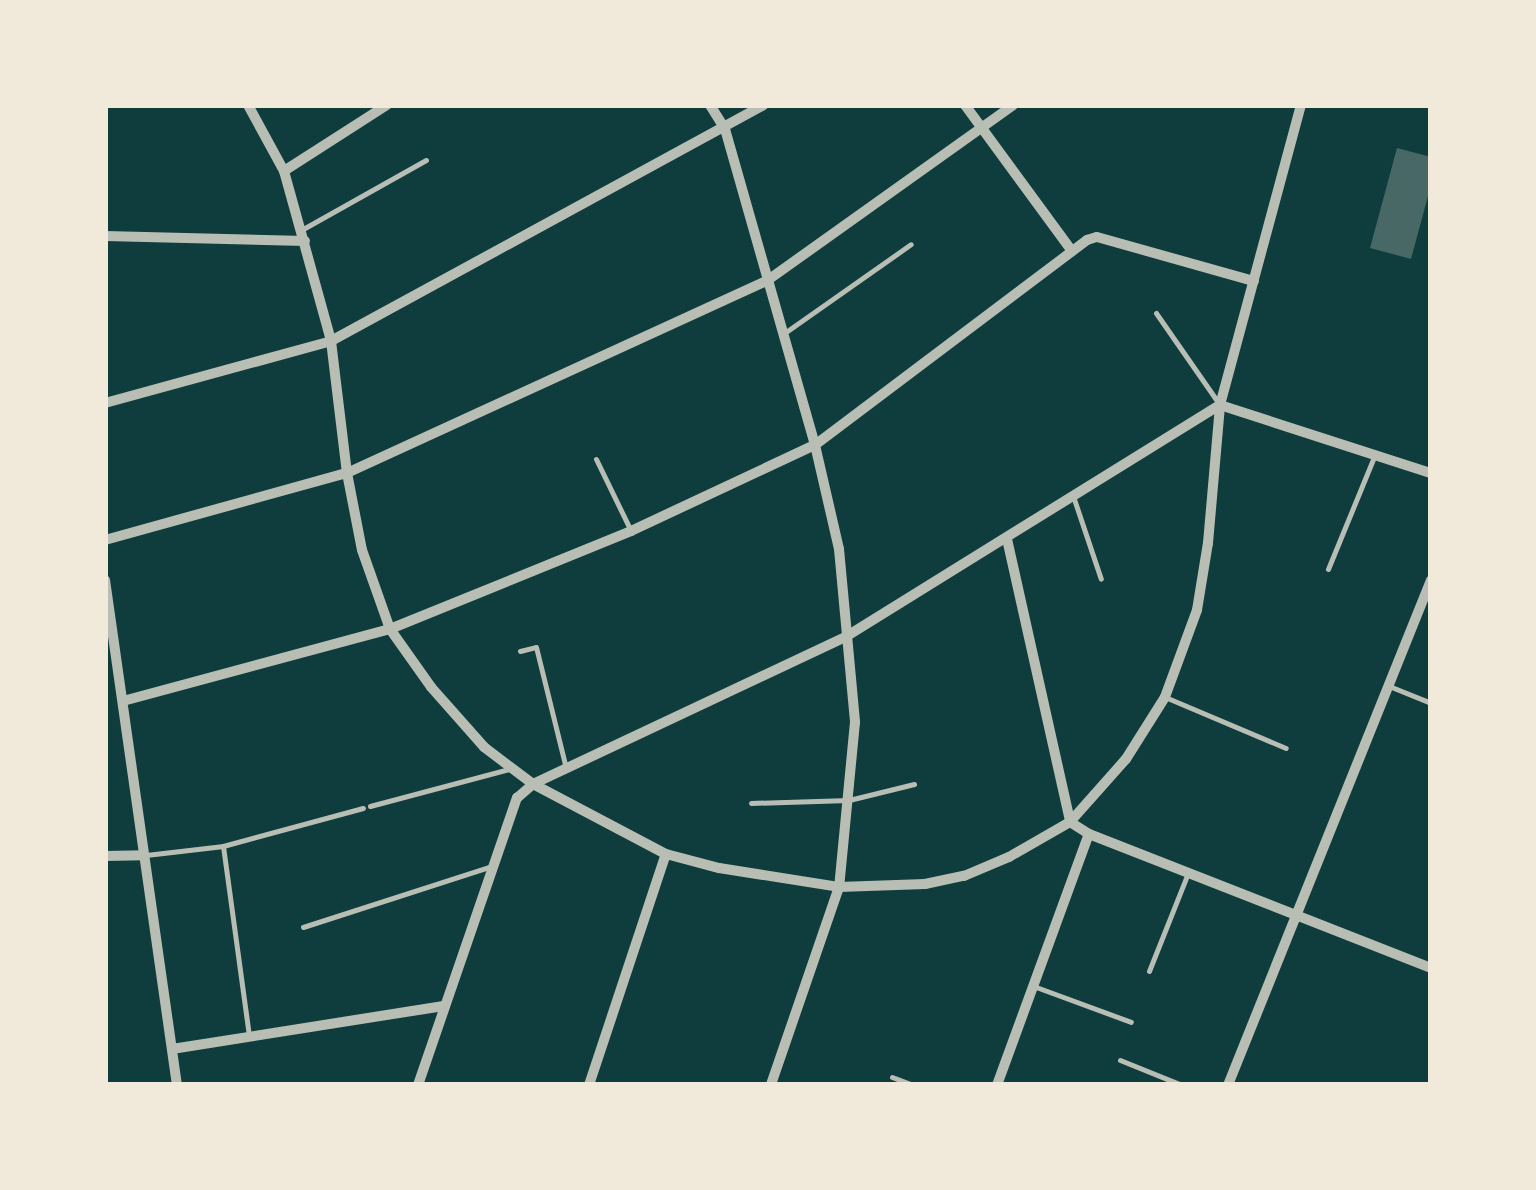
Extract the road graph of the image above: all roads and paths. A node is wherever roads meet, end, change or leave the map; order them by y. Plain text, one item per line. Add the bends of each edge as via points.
1 (248, 105) edge
2 (386, 105) edge
3 (710, 105) edge
4 (763, 105) edge
5 (965, 105) edge
6 (1013, 105) edge
7 (1300, 105) edge
8 (725, 129) junction
9 (983, 129) junction
10 (426, 160) dead end
11 (284, 171) junction
12 (304, 235) junction
13 (105, 236) edge
14 (911, 244) dead end
15 (1072, 252) junction
16 (768, 280) junction
17 (1254, 281) junction
18 (1156, 314) dead end
19 (782, 334) junction
20 (331, 341) junction
21 (105, 403) edge
22 (1220, 405) junction
23 (815, 444) junction
24 (1375, 454) junction
25 (596, 459) dead end
26 (347, 473) junction
27 (1431, 473) edge
28 (1074, 499) junction
29 (631, 531) junction
30 (1006, 539) junction
31 (105, 540) edge
32 (1328, 569) dead end
33 (1102, 579) dead end
34 (105, 580) edge
35 (1430, 588) edge
36 (390, 628) junction
37 (847, 636) junction
38 (520, 651) dead end
39 (1389, 686) junction
40 (1165, 697) junction
41 (123, 701) junction
42 (1431, 704) edge
43 (1286, 748) dead end
44 (512, 768) junction
45 (567, 770) junction
46 (533, 784) junction
47 (914, 784) dead end
48 (849, 800) junction
49 (751, 804) dead end
50 (1070, 822) junction
51 (1089, 834) junction
52 (223, 846) junction
53 (666, 854) junction
54 (144, 855) junction
55 (105, 856) edge
56 (492, 866) junction
57 (1188, 873) junction
58 (839, 887) junction
59 (1296, 916) junction
60 (303, 927) dead end
61 (1431, 968) edge
62 (1148, 971) dead end
63 (1033, 986) junction
64 (444, 1006) junction
65 (1131, 1022) dead end
66 (248, 1036) junction
67 (172, 1049) junction
68 (1120, 1060) dead end
69 (892, 1077) dead end
70 (177, 1085) edge
71 (418, 1085) edge
72 (588, 1085) edge
73 (772, 1085) edge
74 (914, 1085) edge
75 (997, 1085) edge
76 (1182, 1085) edge
77 (1228, 1085) edge

1 - 11 street
2 - 11 street
3 - 8 street
4 - 8 street
5 - 9 street
6 - 9 street
7 - 17 street
8 - 16 street
8 - 20 street
9 - 15 street
9 - 16 street
10 - 12 lane
11 - 12 street
12 - 13 street
12 - 20 street
14 - 19 lane
15 - 17 street via 1097,237
15 - 23 street
16 - 19 street
16 - 26 street
17 - 22 street
18 - 22 lane
19 - 23 street
20 - 21 street
20 - 26 street
22 - 24 street
22 - 28 street
22 - 40 street via 1197,610
23 - 29 street
23 - 37 street via 839,549
24 - 27 street
24 - 32 lane
25 - 29 lane
26 - 31 street
26 - 36 street via 362,550
28 - 30 street
28 - 33 lane
29 - 36 street
30 - 37 street
30 - 50 street
34 - 41 street
35 - 39 street
36 - 41 street
36 - 44 street via 431,688
37 - 45 street
37 - 48 street via 855,722
38 - 45 lane via 536,647
39 - 42 lane
39 - 59 street
40 - 43 lane
40 - 50 street via 1126,759
41 - 54 street
44 - 46 street
44 - 52 lane
45 - 46 street
46 - 53 street
46 - 56 street via 518,798
47 - 48 lane
48 - 49 lane
48 - 58 street
50 - 51 street
50 - 58 street via 964,876
51 - 57 street
51 - 63 street
52 - 54 lane
52 - 66 lane
53 - 58 street
53 - 72 street
54 - 55 street
54 - 67 street
56 - 60 lane
56 - 64 street
57 - 59 street
57 - 62 lane
58 - 73 street
59 - 61 street
59 - 77 street
63 - 65 lane
63 - 75 street
64 - 66 street
64 - 71 street
66 - 67 street
67 - 70 street
68 - 76 lane
69 - 74 lane

